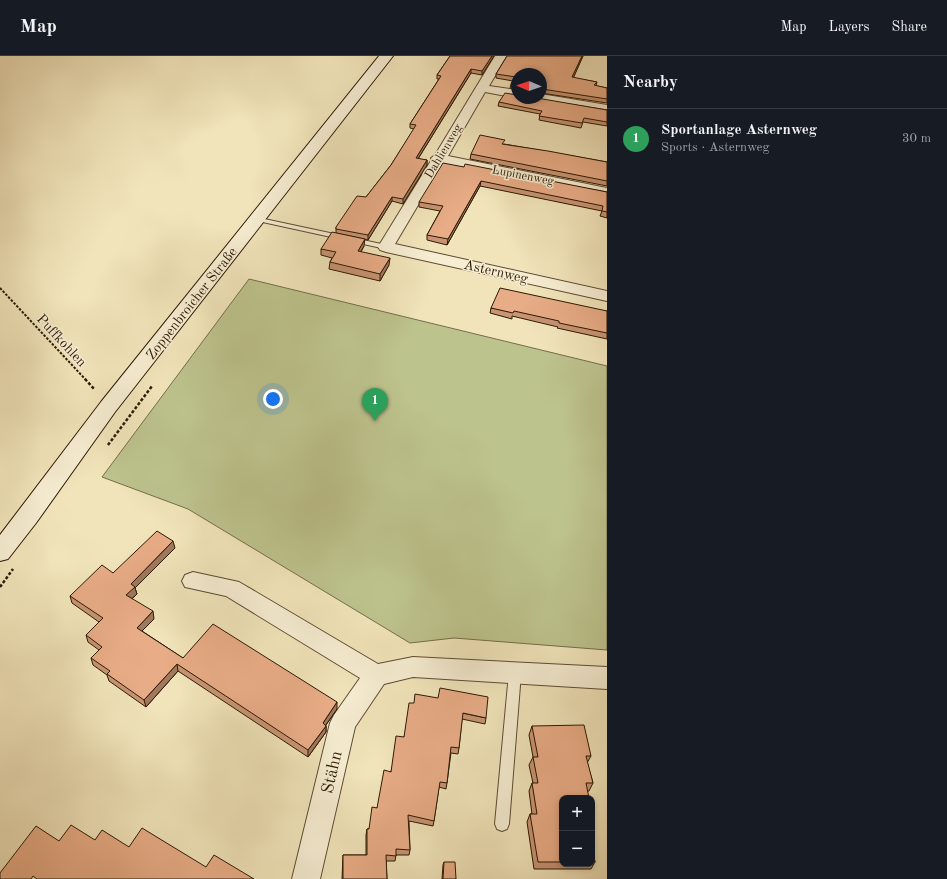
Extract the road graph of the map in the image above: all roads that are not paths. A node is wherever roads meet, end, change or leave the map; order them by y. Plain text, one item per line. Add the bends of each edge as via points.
1 (386, 56) edge
2 (500, 56) edge
3 (481, 88) junction
4 (511, 93) edge
5 (547, 99) edge
6 (607, 110) edge
7 (438, 158) junction
8 (607, 192) edge
9 (258, 219) junction
10 (386, 247) junction
11 (607, 296) edge
12 (0, 552) edge
13 (193, 581) dead end
14 (515, 672) junction
15 (376, 674) junction
16 (607, 678) edge
17 (502, 824) dead end
18 (306, 879) edge

1 - 9 main road, Zoppenbroicher Straße
2 - 3 street, Dahlienweg
3 - 4 street
3 - 7 street, Dahlienweg
5 - 6 street
7 - 8 street, Lupinenweg
7 - 10 street, Dahlienweg
9 - 10 lane
9 - 12 main road, Zoppenbroicher Straße via 108,407
10 - 11 street, Asternweg
13 - 15 street via 231,588
14 - 15 street via 413,667
14 - 16 street
14 - 17 lane
15 - 18 street, Stähn via 343,723

